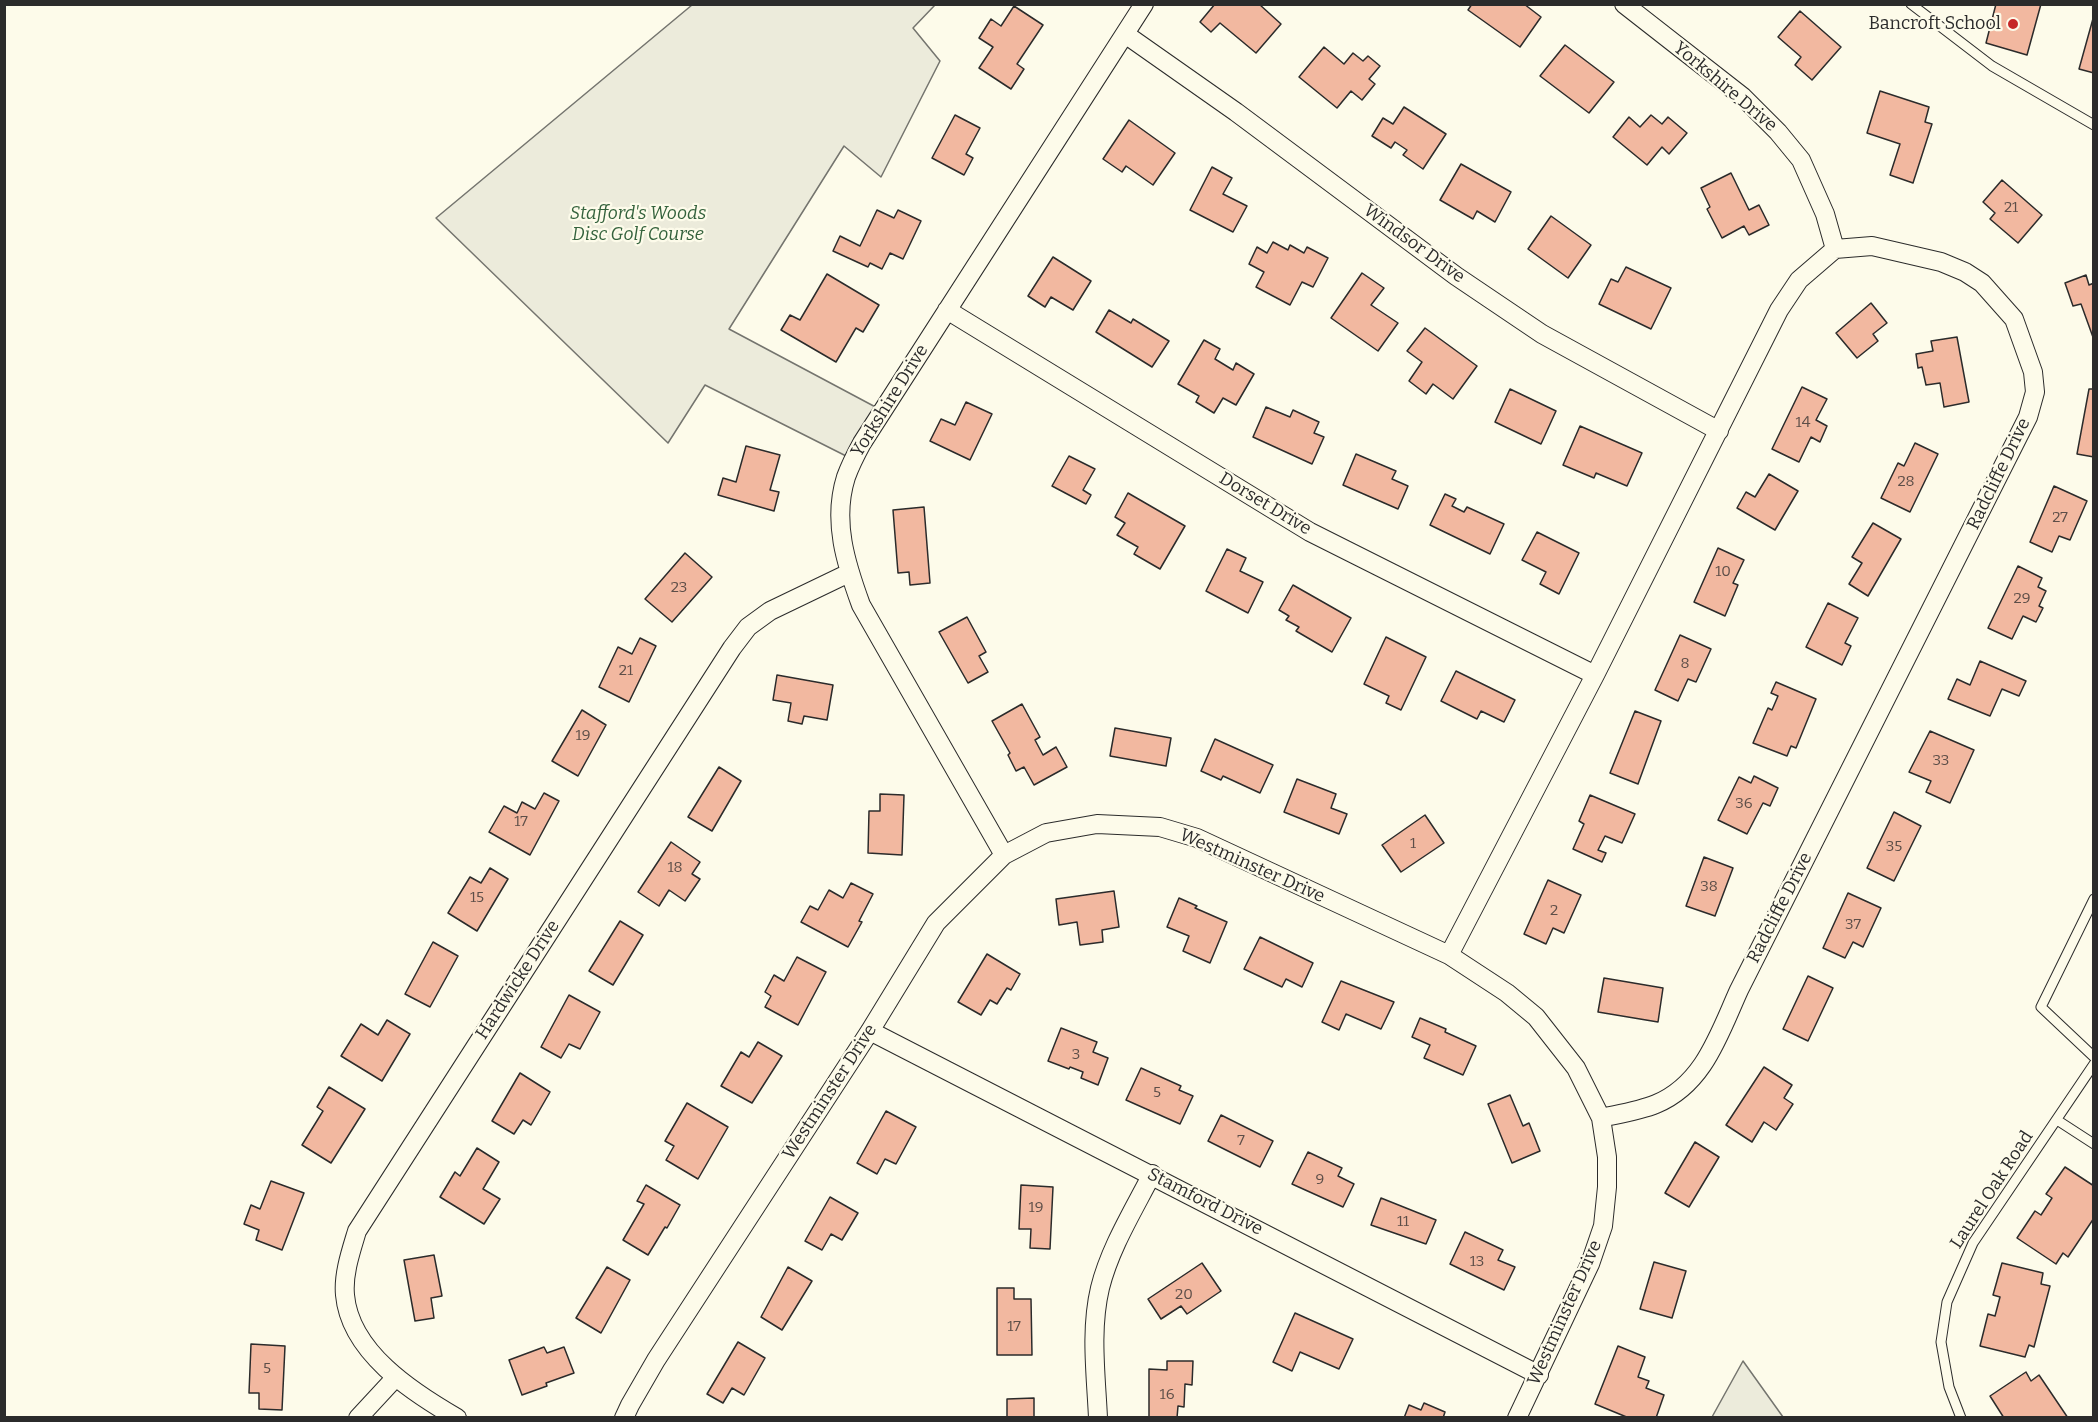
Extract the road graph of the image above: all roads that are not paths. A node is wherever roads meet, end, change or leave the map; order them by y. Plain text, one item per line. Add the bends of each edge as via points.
1 (1144, 4) edge
2 (1624, 4) edge
3 (1911, 4) edge
4 (1125, 34) junction
5 (2094, 125) edge
6 (1835, 249) junction
7 (947, 310) junction
8 (1719, 431) junction
9 (849, 573) junction
10 (1595, 675) junction
11 (1004, 855) junction
12 (2094, 899) edge
13 (1449, 955) junction
14 (870, 1031) junction
15 (2094, 1057) edge
16 (2094, 1064) edge
17 (1601, 1118) junction
18 (2057, 1120) junction
19 (2094, 1144) edge
20 (1152, 1174) junction
21 (1539, 1375) junction
22 (396, 1377) junction
23 (358, 1418) edge
24 (457, 1418) edge
25 (624, 1418) edge
26 (1098, 1418) edge
27 (1517, 1418) edge
28 (1961, 1418) edge

1 - 4 street, Yorkshire Drive
2 - 6 street, Yorkshire Drive via 1743,97 1778,132 1801,160 1825,214
3 - 5 lane via 1992,66
4 - 7 street, Yorkshire Drive
4 - 8 street, Windsor Drive via 1456,276 1542,334
6 - 8 street via 1799,280 1779,310
6 - 17 street, Radcliffe Drive via 1872,246 1941,262 1982,283 2014,319 2033,372 2035,392 2028,417 1707,1060 1694,1078 1655,1105
7 - 9 street, Yorkshire Drive via 862,443 846,478 841,541
7 - 10 street, Dorset Drive via 1310,532
8 - 10 street
9 - 11 street, Yorkshire Drive via 861,605
9 - 22 street, Hardwicke Drive via 770,611 748,627 732,648 357,1231 345,1294 352,1321 365,1346
10 - 13 street
11 - 13 street, Westminster Drive via 1056,831 1097,824 1160,827 1197,838
11 - 14 street, Westminster Drive via 936,923
12 - 15 lane via 2041,1007
13 - 17 street, Westminster Drive via 1536,1017 1576,1068
14 - 20 street, Stamford Drive
14 - 25 street, Westminster Drive via 656,1360
16 - 18 lane, Laurel Oak Road
17 - 21 street, Westminster Drive via 1607,1157 1603,1226 1590,1264
18 - 19 lane, Laurel Oak Road
18 - 28 lane, Laurel Oak Road via 1973,1243 1947,1302 1941,1342 1949,1387
20 - 21 street, Stamford Drive
20 - 26 street via 1111,1256 1100,1288 1095,1320
21 - 27 street, Westminster Drive
22 - 23 street
22 - 24 street, Hardwicke Drive

